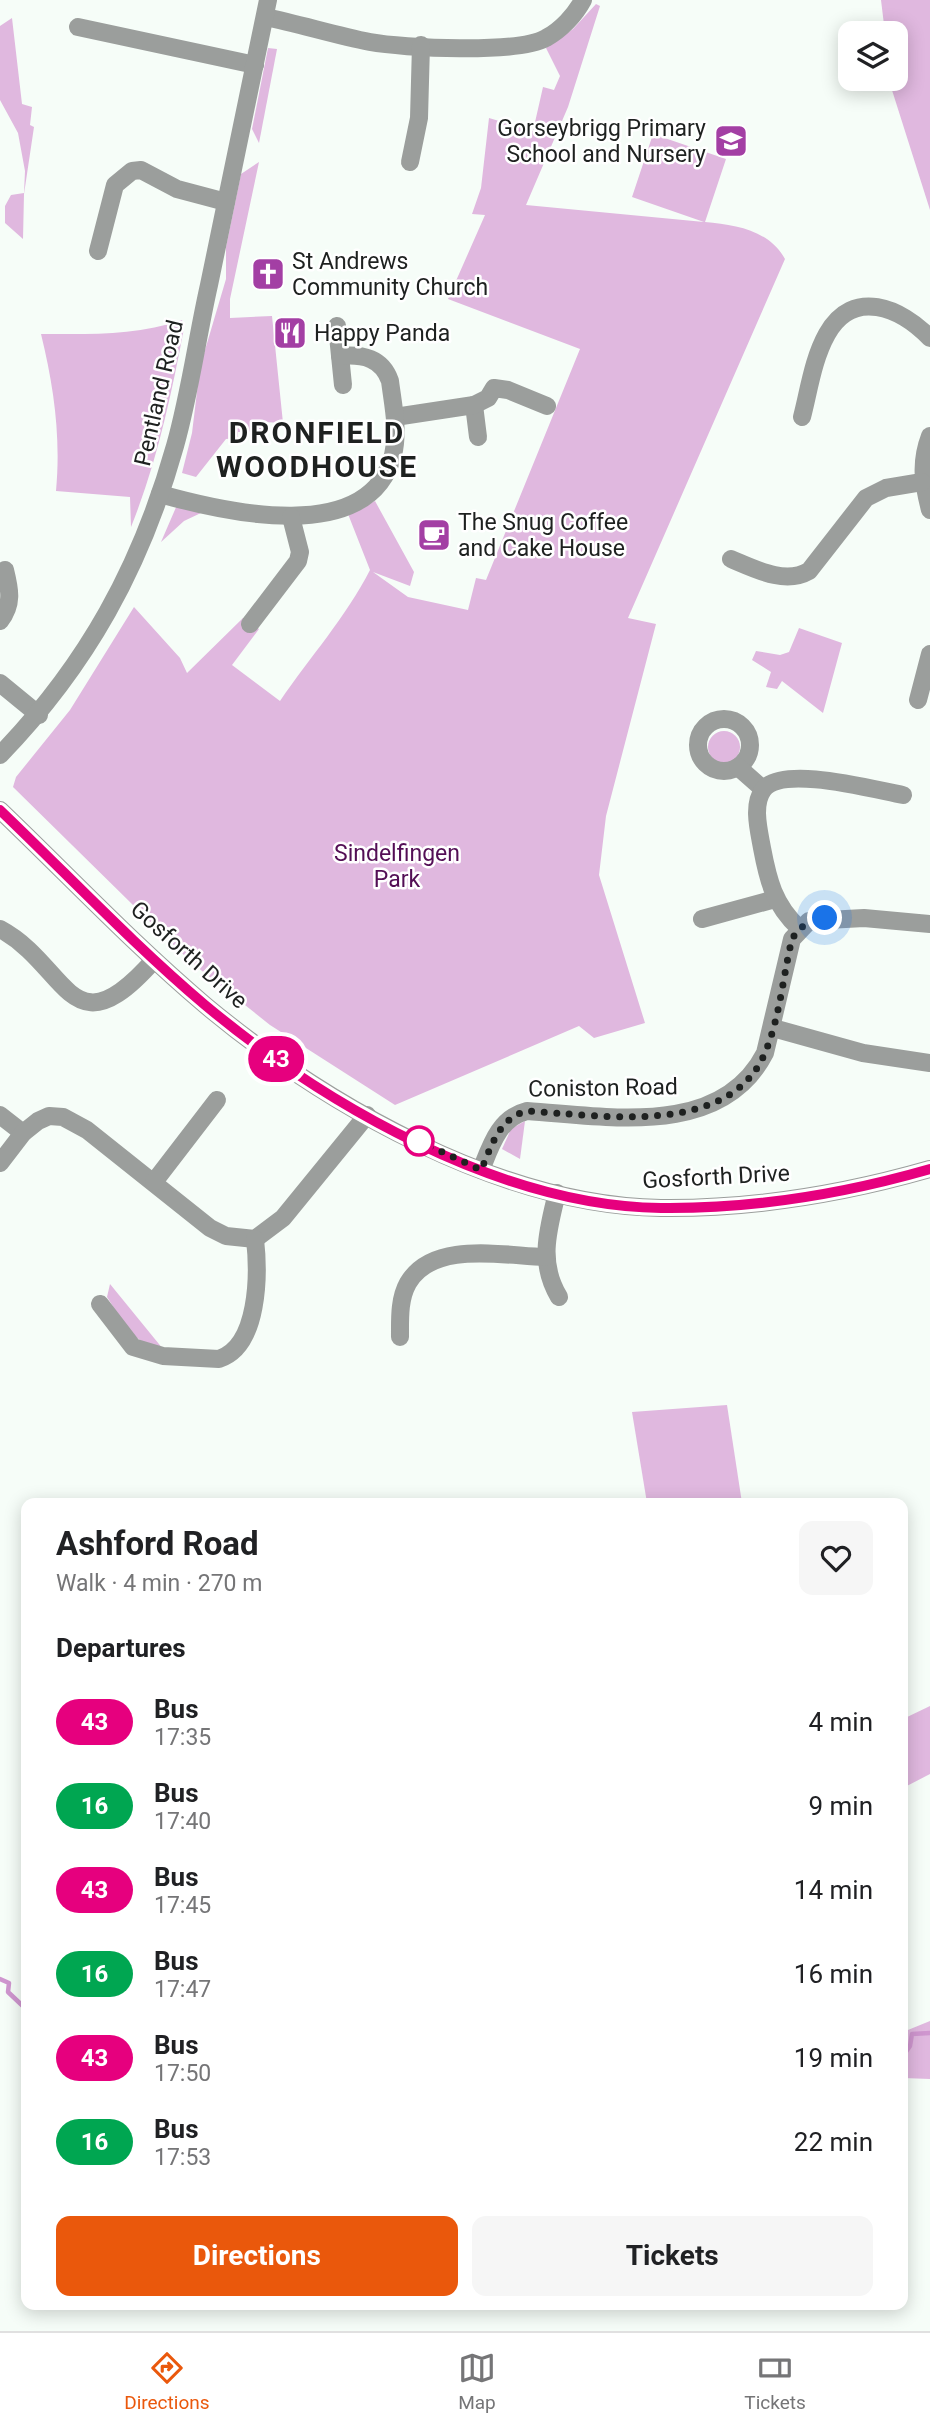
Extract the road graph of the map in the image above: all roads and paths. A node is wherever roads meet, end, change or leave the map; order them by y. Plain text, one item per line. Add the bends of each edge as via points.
1 (583, 0) edge
2 (267, 8) edge
3 (78, 27) dead end
4 (421, 45) junction
5 (255, 65) junction
6 (410, 162) dead end
7 (226, 202) junction
8 (98, 251) dead end
9 (337, 326) dead end
10 (930, 338) edge
11 (341, 356) junction
12 (344, 385) dead end
13 (474, 405) junction
14 (547, 406) dead end
15 (802, 416) dead end
16 (395, 417) junction
17 (930, 436) edge
18 (478, 438) dead end
19 (922, 482) junction
20 (160, 494) junction
21 (930, 510) edge
22 (291, 517) junction
23 (731, 559) dead end
24 (5, 570) dead end
25 (0, 621) edge
26 (250, 624) dead end
27 (930, 654) edge
28 (0, 683) edge
29 (918, 700) dead end
30 (39, 715) junction
31 (0, 755) edge
32 (738, 767) dead end
33 (763, 789) junction
34 (903, 795) dead end
35 (0, 810) edge
36 (775, 899) junction
37 (702, 919) dead end
38 (930, 924) edge
39 (799, 928) junction
40 (0, 929) edge
41 (154, 960) junction
42 (773, 1028) junction
43 (930, 1063) edge
44 (217, 1100) dead end
45 (0, 1115) edge
46 (367, 1115) junction
47 (23, 1133) junction
48 (0, 1163) edge
49 (930, 1169) edge
50 (481, 1170) junction
51 (154, 1182) junction
52 (557, 1193) junction
53 (255, 1239) junction
54 (545, 1257) junction
55 (559, 1297) dead end
56 (100, 1304) dead end
57 (400, 1337) dead end

1 - 4 street via 561,26 533,43 491,48
2 - 4 street via 371,42
2 - 5 street, Pentland Road
3 - 5 street
4 - 6 street via 419,118
5 - 7 street, Pentland Road
7 - 8 street via 177,189 141,170 132,171 114,186
7 - 20 street, Pentland Road via 185,404
9 - 11 street
10 - 15 street via 895,310 869,306 844,315 821,346
11 - 12 street
11 - 16 street via 365,357 387,371
13 - 14 street via 499,387
13 - 16 street
13 - 18 street
16 - 22 street via 393,456 373,491 334,510
17 - 19 street
19 - 21 street
19 - 23 street via 886,488 866,498 809,571 800,576 768,574
20 - 22 street via 210,509
20 - 30 street, Pentland Road via 114,599
22 - 26 street via 298,561
24 - 25 street via 11,592
27 - 29 street
28 - 30 street
30 - 31 street, Pentland Road
32 - 33 street
33 - 34 street via 771,783 799,779
33 - 36 street via 758,828
35 - 41 street, Gosforth Drive
36 - 37 street
36 - 39 street
38 - 39 street via 825,918
39 - 42 street, Coniston Road via 790,947
40 - 41 street via 87,1002 109,1001 120,995
41 - 46 street, Gosforth Drive via 256,1045
42 - 43 street via 863,1053
42 - 50 street, Coniston Road via 757,1069 718,1102 685,1113 653,1116 515,1114 498,1132
44 - 51 street
45 - 47 street
46 - 50 street, Gosforth Drive
46 - 53 street via 283,1218
47 - 48 street
47 - 51 street via 50,1116 75,1121
49 - 52 street, Gosforth Drive via 842,1190 718,1206 659,1208
50 - 52 street, Gosforth Drive
51 - 53 street via 210,1228 226,1236
52 - 54 street
53 - 56 street via 257,1279 247,1335 228,1356 147,1353 124,1339
54 - 55 street via 550,1282
54 - 57 street via 463,1255 434,1260 408,1284 400,1313

